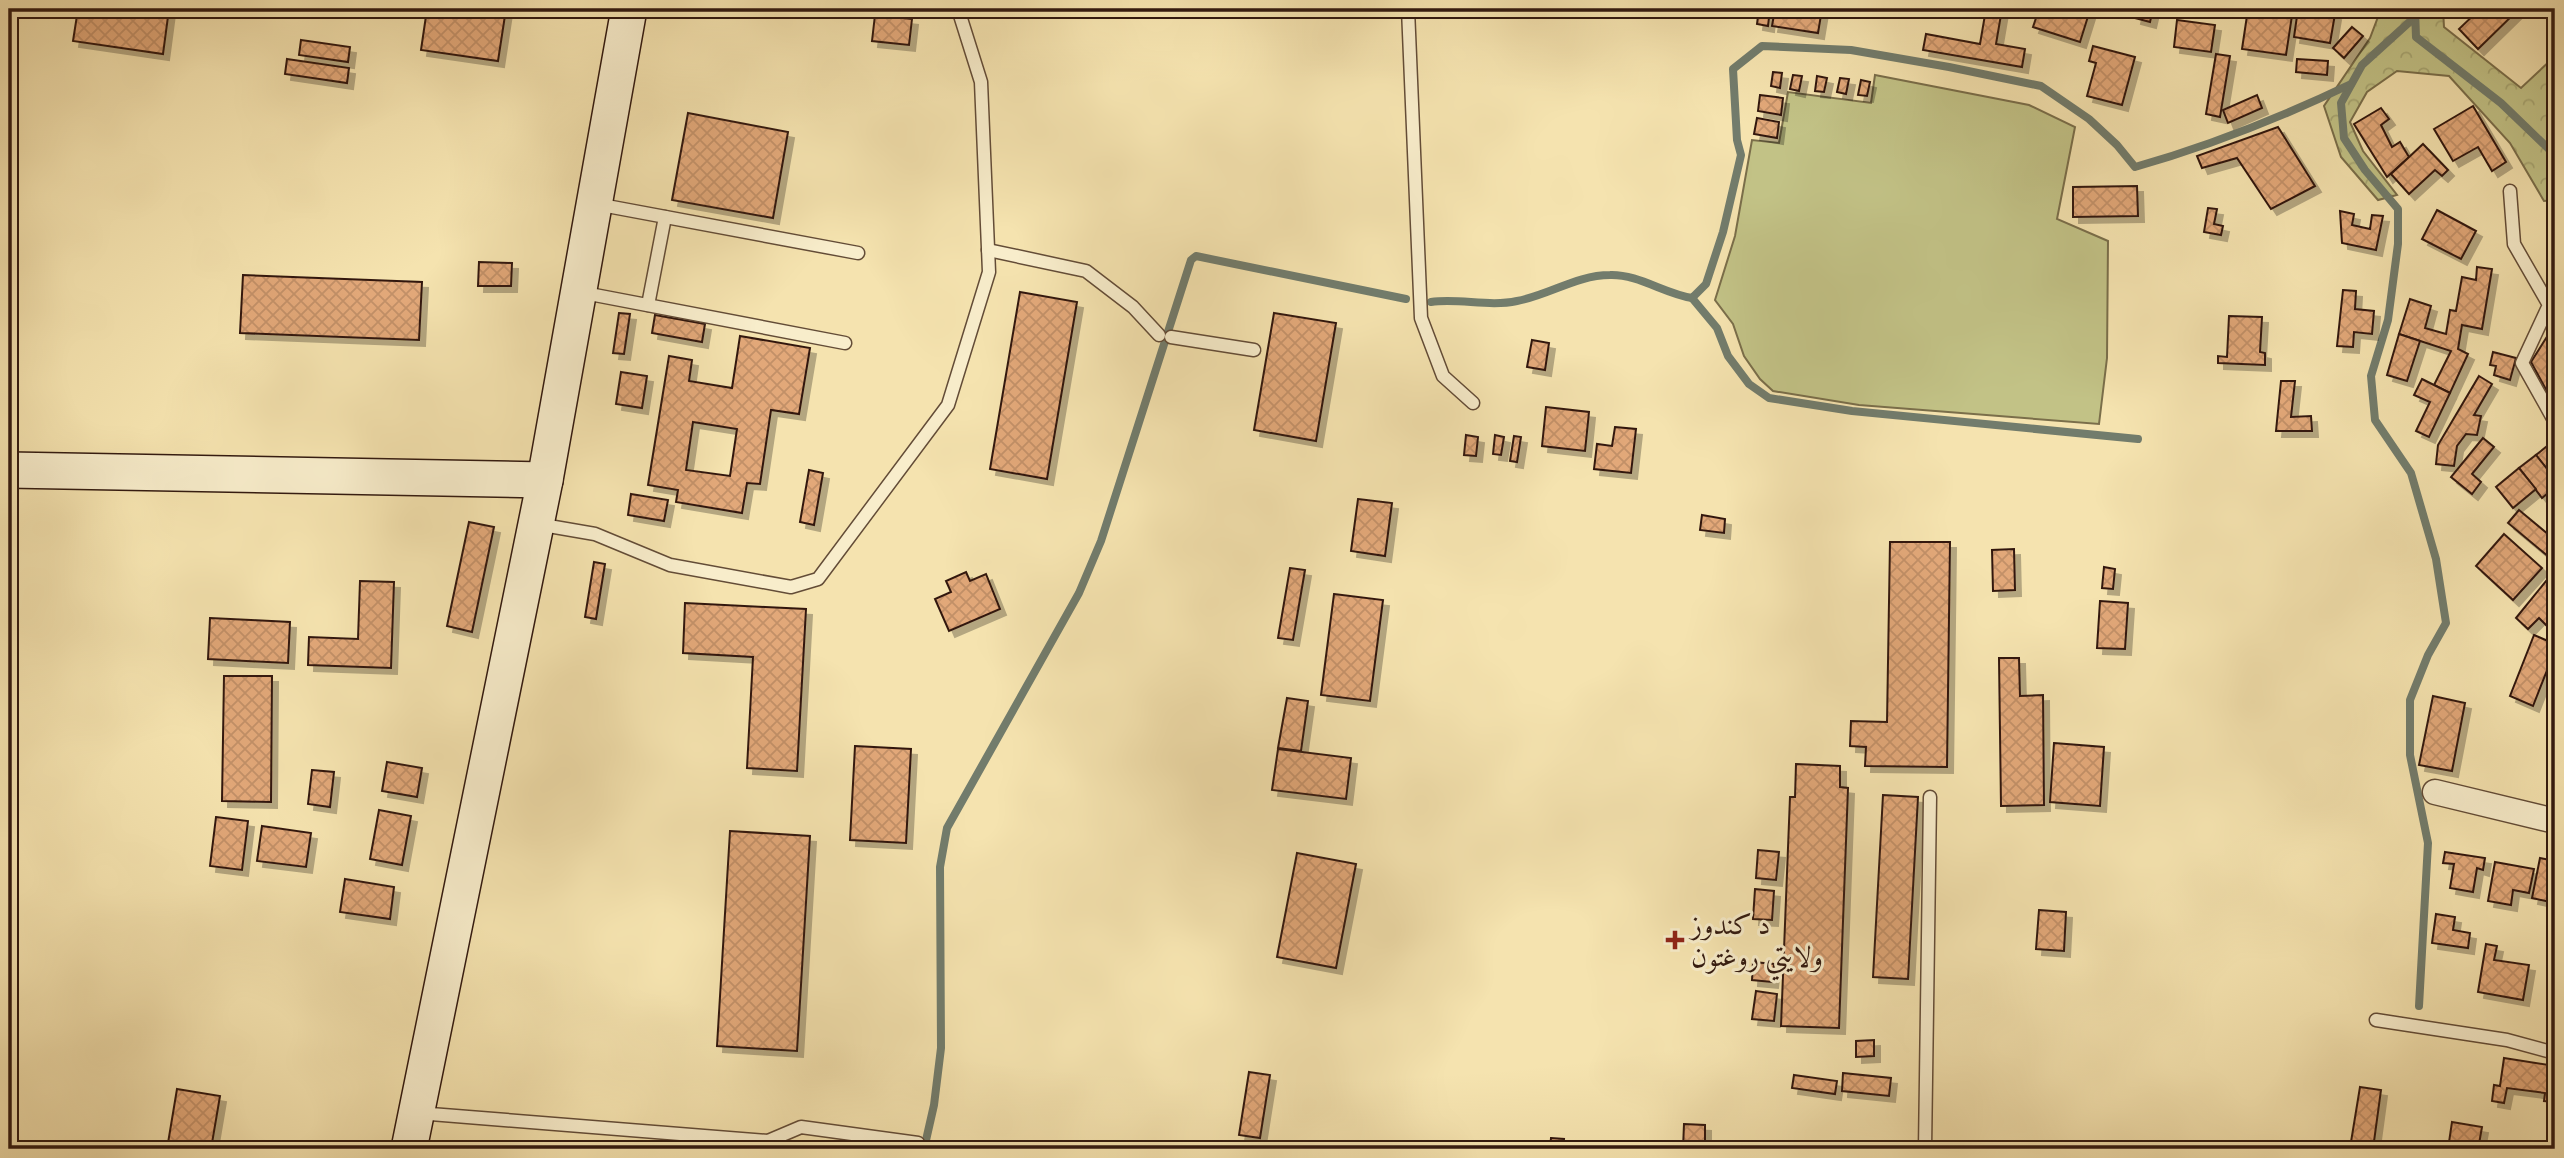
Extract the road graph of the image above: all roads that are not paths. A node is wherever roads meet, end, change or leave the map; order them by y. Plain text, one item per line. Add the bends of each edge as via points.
1 (629, 9) edge
2 (958, 9) edge
3 (1408, 9) edge
4 (2510, 191) dead end
5 (594, 203) junction
6 (665, 217) junction
7 (988, 250) junction
8 (858, 253) dead end
9 (579, 292) junction
10 (648, 305) junction
11 (845, 343) dead end
12 (1254, 351) dead end
13 (1473, 403) dead end
14 (2555, 422) edge
15 (9, 470) edge
16 (545, 480) junction
17 (536, 523) junction
18 (2435, 792) dead end
19 (1930, 797) dead end
20 (2555, 821) edge
21 (2376, 1020) dead end
22 (2555, 1053) edge
23 (417, 1113) junction
24 (918, 1143) dead end
25 (410, 1149) edge
26 (1925, 1149) edge

1 - 5 street
2 - 7 lane via 981,82
3 - 13 lane via 1421,318 1443,376
4 - 14 lane via 2514,244 2549,306 2522,363
5 - 6 lane
5 - 9 street
6 - 8 lane
6 - 10 lane
7 - 12 lane via 1086,271 1165,336
7 - 17 lane via 989,272 948,405 818,579 791,587 670,565 595,534
9 - 10 lane
9 - 16 street
10 - 11 lane
15 - 16 street
16 - 17 street
17 - 23 street
18 - 20 street
19 - 26 lane
21 - 22 lane via 2507,1040
23 - 24 lane via 768,1141 801,1127
23 - 25 street

